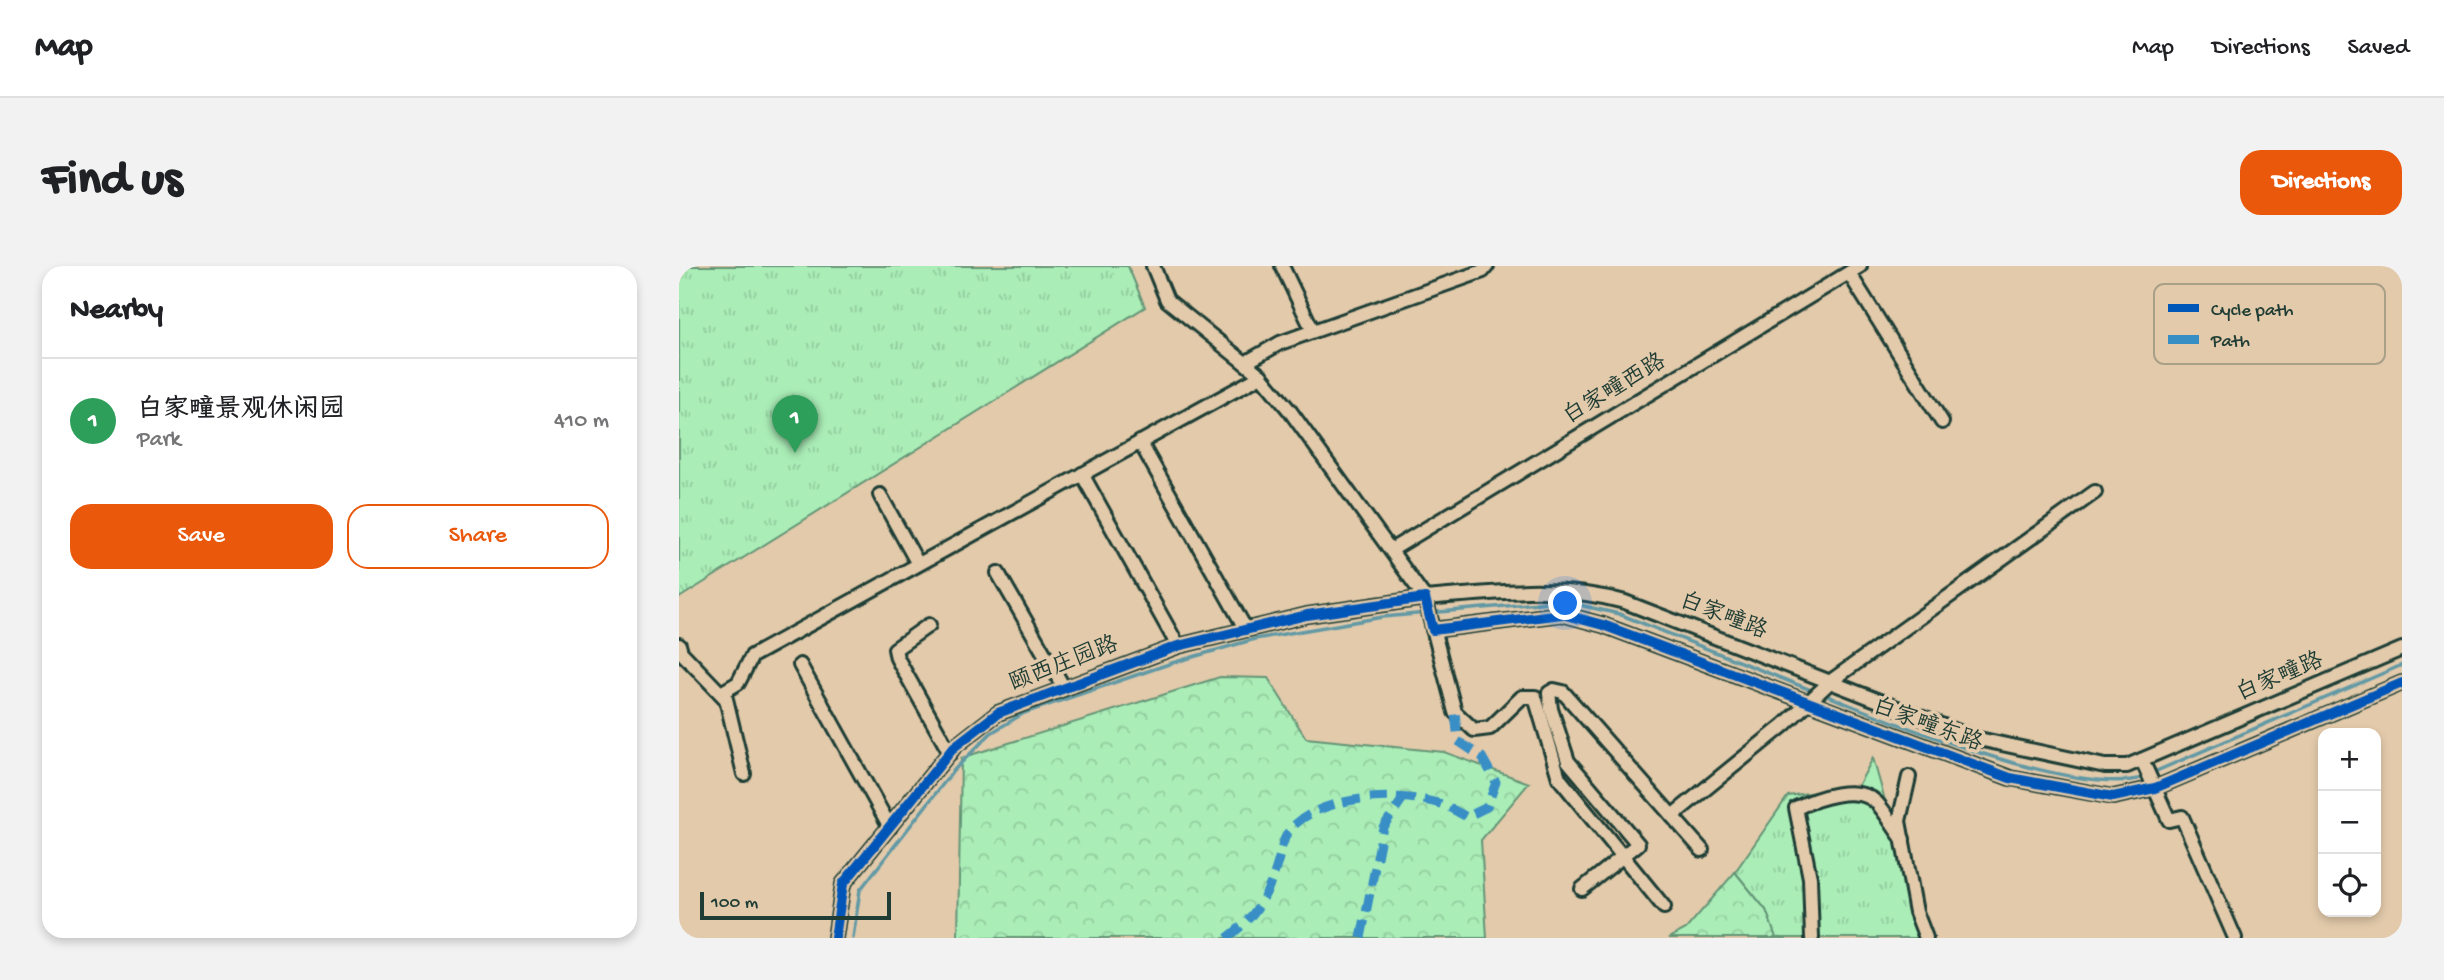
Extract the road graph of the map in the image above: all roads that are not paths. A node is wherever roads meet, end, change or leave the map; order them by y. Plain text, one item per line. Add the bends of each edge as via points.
1 (1153, 266) edge
2 (1282, 266) edge
3 (1487, 266) edge
4 (1854, 269) edge
5 (1313, 331) junction
6 (1245, 363) junction
7 (1261, 376) junction
8 (1943, 422) dead end
9 (1140, 442) junction
10 (1082, 474) junction
11 (2095, 492) dead end
12 (880, 495) dead end
13 (1391, 550) junction
14 (918, 564) junction
15 (998, 573) dead end
16 (1428, 613) junction
17 (929, 625) dead end
18 (1245, 628) junction
19 (1178, 646) junction
20 (680, 649) edge
21 (2402, 649) edge
22 (800, 665) dead end
23 (2402, 682) edge
24 (1064, 688) junction
25 (1819, 692) junction
26 (721, 693) junction
27 (950, 752) junction
28 (744, 774) dead end
29 (2149, 774) junction
30 (1909, 777) dead end
31 (1672, 816) junction
32 (890, 827) junction
33 (1903, 839) junction
34 (1702, 850) dead end
35 (1622, 857) junction
36 (1582, 889) dead end
37 (1664, 906) dead end
38 (835, 938) edge
39 (1812, 938) edge
40 (1926, 938) edge
41 (2235, 938) edge

1 - 6 street via 1167,300
2 - 5 street
3 - 5 street
4 - 8 street
4 - 13 street, 白家疃西路
5 - 6 street
6 - 7 street
7 - 9 street
7 - 13 street
9 - 10 street
9 - 18 street
10 - 14 street
10 - 19 street
11 - 25 street
12 - 14 street
13 - 16 street
14 - 26 street via 752,656 738,683
15 - 24 street
16 - 18 street, 颐西庄园路 via 1307,615
16 - 25 street, 白家疃东路 via 1562,614
16 - 25 street, 白家疃路 via 1557,589 1594,593
16 - 35 street via 1455,712 1474,730 1490,728 1522,697 1535,697 1559,778
17 - 27 street via 895,649
18 - 19 street, 颐西庄园路
19 - 24 street, 颐西庄园路
20 - 26 street
21 - 29 street, 白家疃路
22 - 32 street
23 - 29 street, 白家疃东路
24 - 27 street, 颐西庄园路 via 998,713
25 - 29 street, 白家疃路 via 2000,746 2127,766
25 - 29 street, 白家疃东路 via 2010,778 2113,797
25 - 31 street
26 - 28 street
27 - 32 street, 颐西庄园路
29 - 41 street via 2169,820 2182,817
30 - 33 street via 1899,821
31 - 34 street
31 - 35 street via 1563,692 1549,693 1568,761 1638,844
32 - 38 street, 颐西庄园路 via 843,884
33 - 39 street via 1875,801 1855,792 1796,808 1810,878
33 - 40 street via 1916,912
35 - 36 street
35 - 37 street

